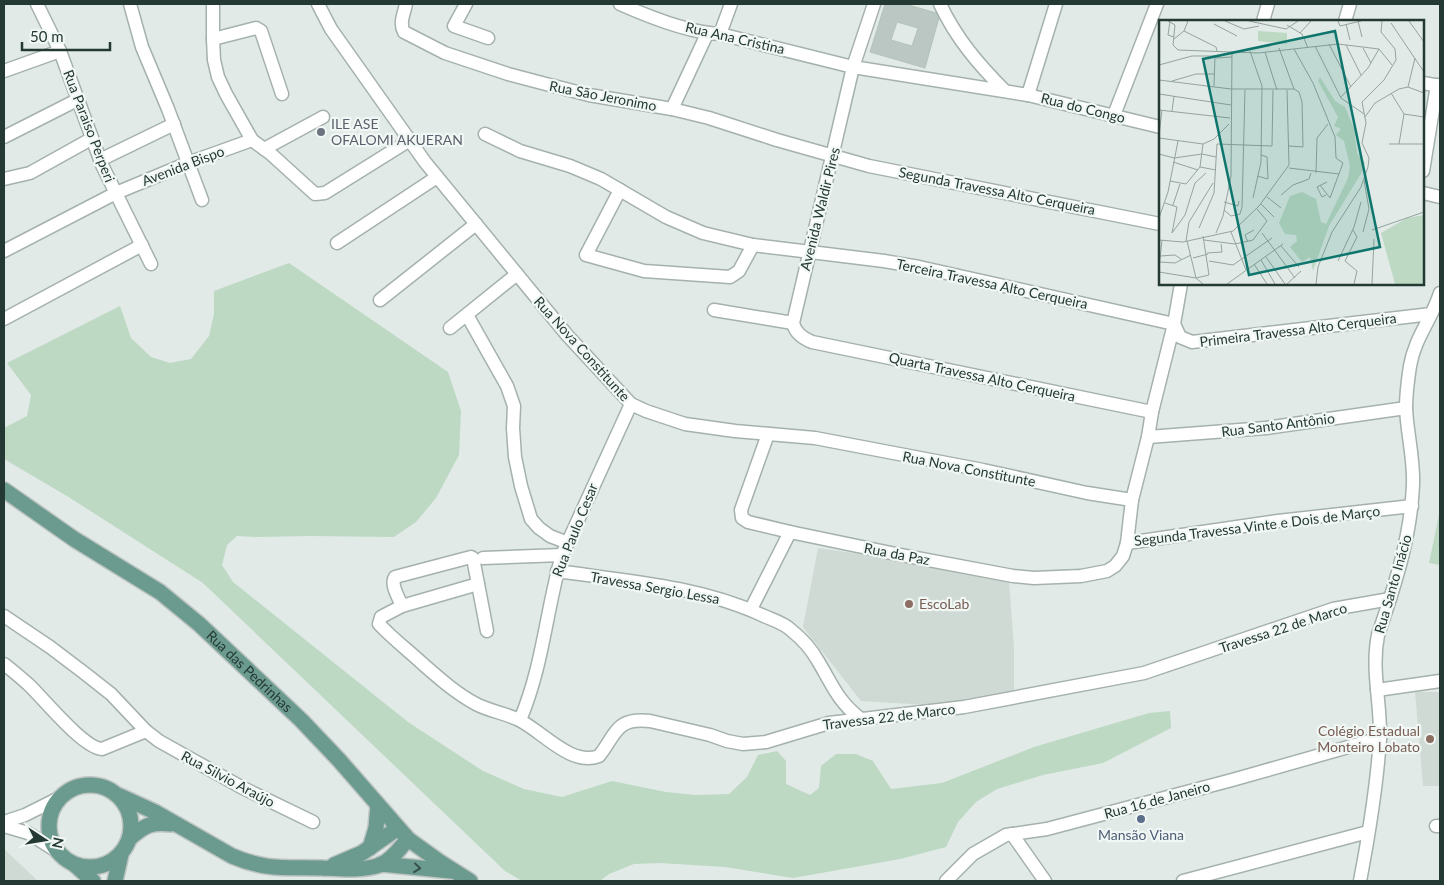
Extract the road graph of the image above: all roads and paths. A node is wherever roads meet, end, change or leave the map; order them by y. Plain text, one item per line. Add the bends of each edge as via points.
1 (37, 4) edge
2 (130, 4) edge
3 (213, 4) edge
4 (406, 4) edge
5 (466, 4) edge
6 (620, 4) edge
7 (731, 4) edge
8 (874, 4) edge
9 (940, 4) edge
10 (1056, 4) edge
11 (1157, 4) edge
12 (1268, 4) edge
13 (1350, 4) edge
14 (323, 6) edge
15 (1263, 20) edge
16 (1344, 20) edge
17 (713, 34) junction
18 (488, 38) dead end
19 (212, 39) junction
20 (60, 51) junction
21 (853, 67) junction
22 (4, 71) edge
23 (1424, 83) edge
24 (1439, 86) edge
25 (1005, 91) junction
26 (282, 94) dead end
27 (1028, 95) junction
28 (77, 100) junction
29 (672, 109) junction
30 (1114, 116) junction
31 (323, 117) dead end
32 (174, 124) junction
33 (1159, 127) edge
34 (485, 134) dead end
35 (4, 137) edge
36 (91, 139) junction
37 (252, 140) junction
38 (410, 140) junction
39 (264, 149) junction
40 (833, 157) junction
41 (100, 160) junction
42 (188, 163) junction
43 (1424, 166) edge
44 (437, 177) junction
45 (4, 179) edge
46 (620, 190) junction
47 (116, 193) junction
48 (1424, 193) edge
49 (1440, 196) edge
50 (202, 200) dead end
51 (476, 224) junction
52 (1159, 224) edge
53 (337, 243) dead end
54 (142, 245) junction
55 (753, 246) junction
56 (4, 251) edge
57 (809, 251) junction
58 (151, 264) dead end
59 (517, 274) junction
60 (1181, 285) edge
61 (1440, 293) edge
62 (380, 300) dead end
63 (714, 310) dead end
64 (1431, 314) junction
65 (467, 315) junction
66 (4, 318) edge
67 (793, 323) junction
68 (1174, 324) junction
69 (450, 328) dead end
70 (630, 404) junction
71 (1406, 408) junction
72 (1152, 412) junction
73 (768, 434) junction
74 (1148, 437) junction
75 (4, 490) edge
76 (1132, 500) junction
77 (1412, 506) junction
78 (790, 532) junction
79 (568, 543) junction
80 (1127, 543) junction
81 (562, 555) junction
82 (478, 558) junction
83 (558, 572) junction
84 (478, 584) junction
85 (1390, 599) junction
86 (402, 606) junction
87 (751, 609) junction
88 (4, 616) edge
89 (487, 631) dead end
90 (4, 664) edge
91 (1440, 681) edge
92 (1377, 690) junction
93 (861, 719) junction
94 (520, 720) junction
95 (146, 731) junction
96 (1380, 738) junction
97 (61, 796) junction
98 (120, 796) junction
99 (378, 805) junction
100 (313, 822) dead end
101 (4, 824) edge
102 (172, 824) junction
103 (1368, 832) junction
104 (403, 834) junction
105 (1012, 834) junction
106 (130, 838) junction
107 (370, 848) junction
108 (58, 852) junction
109 (121, 854) junction
110 (72, 863) junction
111 (381, 864) junction
112 (320, 868) junction
113 (453, 871) junction
114 (93, 881) edge
115 (115, 881) edge
116 (470, 881) edge
117 (946, 881) edge
118 (1045, 881) edge
119 (1183, 881) edge
120 (1360, 881) edge

1 - 20 street, Rua Paraiso Perperi
2 - 32 street via 142,47
3 - 19 street
4 - 29 street, Rua São Jeronimo via 402,21 404,32 445,53 508,74 589,95
5 - 18 street via 454,26
6 - 17 street, Rua Ana Cristina
7 - 17 street
8 - 21 street, Avenida Waldir Pires
9 - 25 street via 959,38
10 - 27 street
11 - 30 street
12 - 15 street
13 - 16 street
14 - 38 street, Rua Nova Constitunte via 330,29
17 - 21 street, Rua Ana Cristina
17 - 29 street
19 - 26 street via 259,29
19 - 37 street via 218,77
20 - 22 street
20 - 28 street, Rua Paraiso Perperi
21 - 25 street, Rua do Congo
21 - 40 street, Avenida Waldir Pires
23 - 24 street
24 - 43 street
25 - 27 street, Rua do Congo
27 - 30 street, Rua do Congo
28 - 35 street
28 - 36 street, Rua Paraiso Perperi
29 - 40 street, Rua São Jeronimo
30 - 33 street, Rua do Congo
31 - 39 street
32 - 41 street
32 - 42 street
34 - 46 street, Terceira Travessa Alto Cerqueira via 520,152 602,179
36 - 41 street, Rua Paraiso Perperi
36 - 45 street via 30,173
37 - 39 street
37 - 42 street, Avenida Bispo
38 - 39 street via 325,194 318,195
38 - 44 street, Rua Nova Constitunte
40 - 52 street, Segunda Travessa Alto Cerqueira
40 - 57 street, Avenida Waldir Pires
41 - 47 street, Rua Paraiso Perperi
42 - 47 street, Avenida Bispo
42 - 50 street
44 - 51 street, Rua Nova Constitunte
44 - 53 street
46 - 55 street, Terceira Travessa Alto Cerqueira via 692,229
46 - 55 street via 586,255 644,271 730,277 739,272
47 - 54 street, Rua Paraiso Perperi
47 - 56 street, Avenida Bispo
48 - 49 street
51 - 59 street, Rua Nova Constitunte
51 - 62 street
54 - 58 street, Rua Paraiso Perperi
54 - 66 street
55 - 57 street, Terceira Travessa Alto Cerqueira
57 - 67 street, Avenida Waldir Pires
57 - 68 street, Terceira Travessa Alto Cerqueira via 919,267
59 - 65 street
59 - 70 street, Rua Nova Constitunte
60 - 68 street, Segunda Travessa Vinte e Dois de Março
61 - 64 street, Rua Santo Inácio
63 - 67 street
64 - 68 street, Primeira Travessa Alto Cerqueira via 1192,342 1180,337
64 - 71 street, Rua Santo Inácio via 1422,329 1410,365
65 - 69 street
65 - 79 street via 511,396 515,458 531,519 550,536
67 - 72 street, Quarta Travessa Alto Cerqueira via 796,332 812,342
68 - 72 street, Segunda Travessa Vinte e Dois de Março
70 - 73 street, Rua Nova Constitunte via 686,424
70 - 79 street, Rua Paulo Cesar
71 - 74 street, Rua Santo Antônio via 1266,428
71 - 77 street, Rua Santo Inácio via 1413,481
72 - 74 street, Segunda Travessa Vinte e Dois de Março
73 - 76 street, Rua Nova Constitunte via 823,440
73 - 78 street, Rua da Paz via 741,515 748,522
74 - 76 street, Segunda Travessa Vinte e Dois de Março
75 - 99 main road, Rua das Pedrinhas via 181,609 301,720
76 - 80 street, Segunda Travessa Vinte e Dois de Março
77 - 80 street, Segunda Travessa Vinte e Dois de Março
77 - 85 street, Rua Santo Inácio via 1401,564
78 - 80 street, Rua da Paz via 1034,578 1081,576 1106,571 1123,556
78 - 87 street
79 - 81 street, Rua Paulo Cesar
81 - 82 street
81 - 83 street, Rua Paulo Cesar
82 - 84 street
82 - 86 street via 468,557 395,577 393,584
83 - 87 street, Travessa Sergio Lessa via 701,594
83 - 94 street, Rua Paulo Cesar via 536,675
84 - 86 street
84 - 89 street
85 - 92 street, Rua Santo Inácio via 1375,646
85 - 93 street, Travessa 22 de Marco via 1333,609 1144,673 964,707
86 - 94 street, Travessa 22 de Marco via 381,617 379,624 394,640 470,700
87 - 93 street, Travessa Sergio Lessa via 792,630 817,659 836,694
88 - 95 street, Rua Silvio Araújo via 111,694
90 - 95 street via 96,749
91 - 92 street
92 - 96 street, Rua Santo Inácio
93 - 94 street, Travessa 22 de Marco via 814,727 766,742 743,744 642,720 621,726 599,756 588,760 543,738
95 - 100 street, Rua Silvio Araújo via 240,787
96 - 103 street, Rua Santo Inácio
96 - 105 street, Rua 16 de Janeiro via 1136,805
97 - 98 main road via 74,787 90,784 106,787
97 - 101 street
97 - 108 main road via 50,819 50,836
98 - 102 main road
98 - 106 main road via 132,820
99 - 104 main road, Rua das Pedrinhas
99 - 107 main road
101 - 108 street via 28,833
102 - 106 main road via 150,824
102 - 112 main road via 245,862 275,868
103 - 119 street
103 - 120 street, Rua Santo Inácio
104 - 107 main road
104 - 111 main road via 392,857
104 - 113 main road, Rua das Pedrinhas
105 - 117 street, Rua 16 de Janeiro via 973,854
105 - 118 street
106 - 109 main road
107 - 112 main road via 349,860
108 - 110 main road
109 - 110 main road via 94,867
109 - 115 main road
110 - 114 main road
111 - 112 main road via 348,870
111 -> 113 main road
113 - 116 main road, Rua das Pedrinhas

